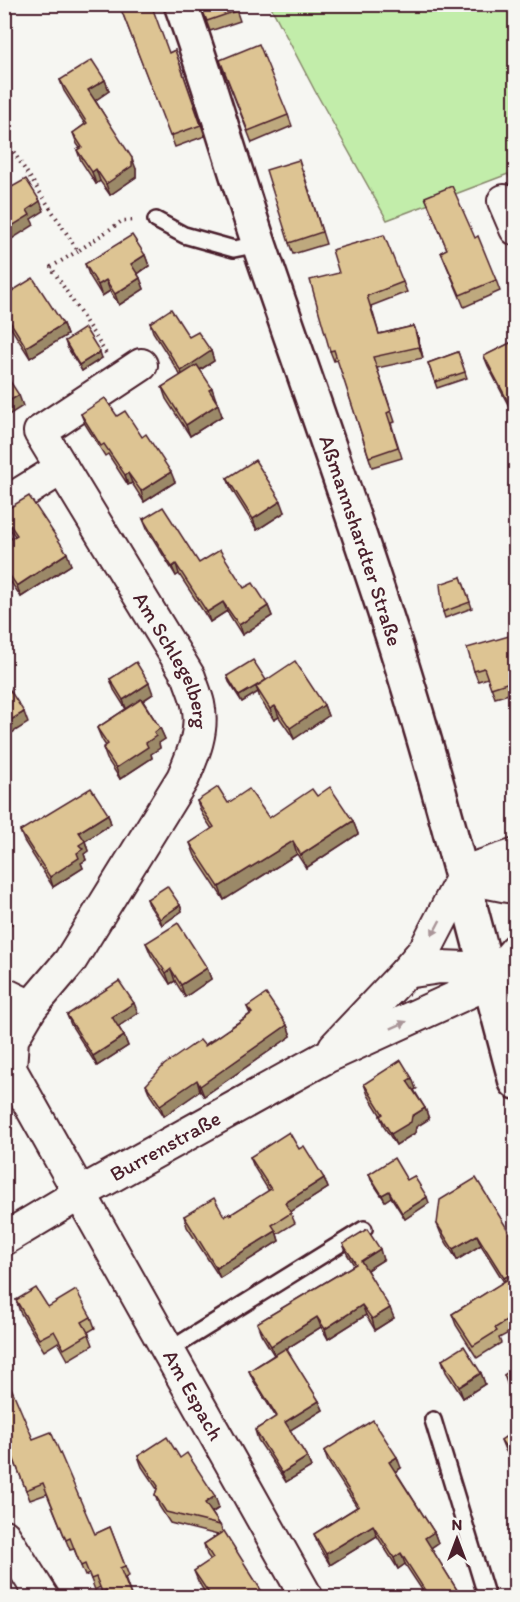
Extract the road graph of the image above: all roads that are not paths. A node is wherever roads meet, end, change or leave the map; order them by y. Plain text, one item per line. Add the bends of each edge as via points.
1 (181, 4) edge
2 (156, 220) road end
3 (259, 244) junction
4 (131, 372) road end
5 (62, 468) junction
6 (4, 504) edge
7 (516, 855) edge
8 (463, 877) junction
9 (516, 885) edge
10 (516, 950) edge
11 (406, 972) junction
12 (488, 983) junction
13 (18, 1000) edge
14 (8, 1040) edge
15 (326, 1056) junction
16 (516, 1082) edge
17 (79, 1194) junction
18 (364, 1229) edge
19 (4, 1239) edge
20 (168, 1351) junction
21 (433, 1420) dead end
22 (4, 1536) edge
23 (43, 1598) edge
24 (307, 1598) edge
25 (487, 1598) edge

1 - 3 main road, Aßmannshardter Straße
2 - 3 lane via 184,235 234,249
3 - 8 main road, Aßmannshardter Straße via 367,556
4 - 5 street, Am Schlegelberg via 40,432
5 - 6 street
5 - 13 street, Am Schlegelberg via 189,677 199,705 200,725 183,778 70,961
7 - 8 street via 479,867
8 - 9 street
8 -> 11 street, Burrenstraße via 424,950
8 - 12 main road, Aßmannshardter Straße
10 - 12 street
11 - 12 street via 467,968
11 - 15 street, Burrenstraße
15 -> 12 street, Burrenstraße
12 - 16 main road, Aßmannshardter Straße
13 - 14 street, Am Schlegelberg
14 - 17 street, Am Schlegelberg via 10,1069
15 - 17 street, Burrenstraße
17 - 19 street, Burrenstraße
17 - 20 street, Am Espach
18 - 20 lane
20 - 24 street, Am Espach
21 - 25 lane
22 - 23 street

